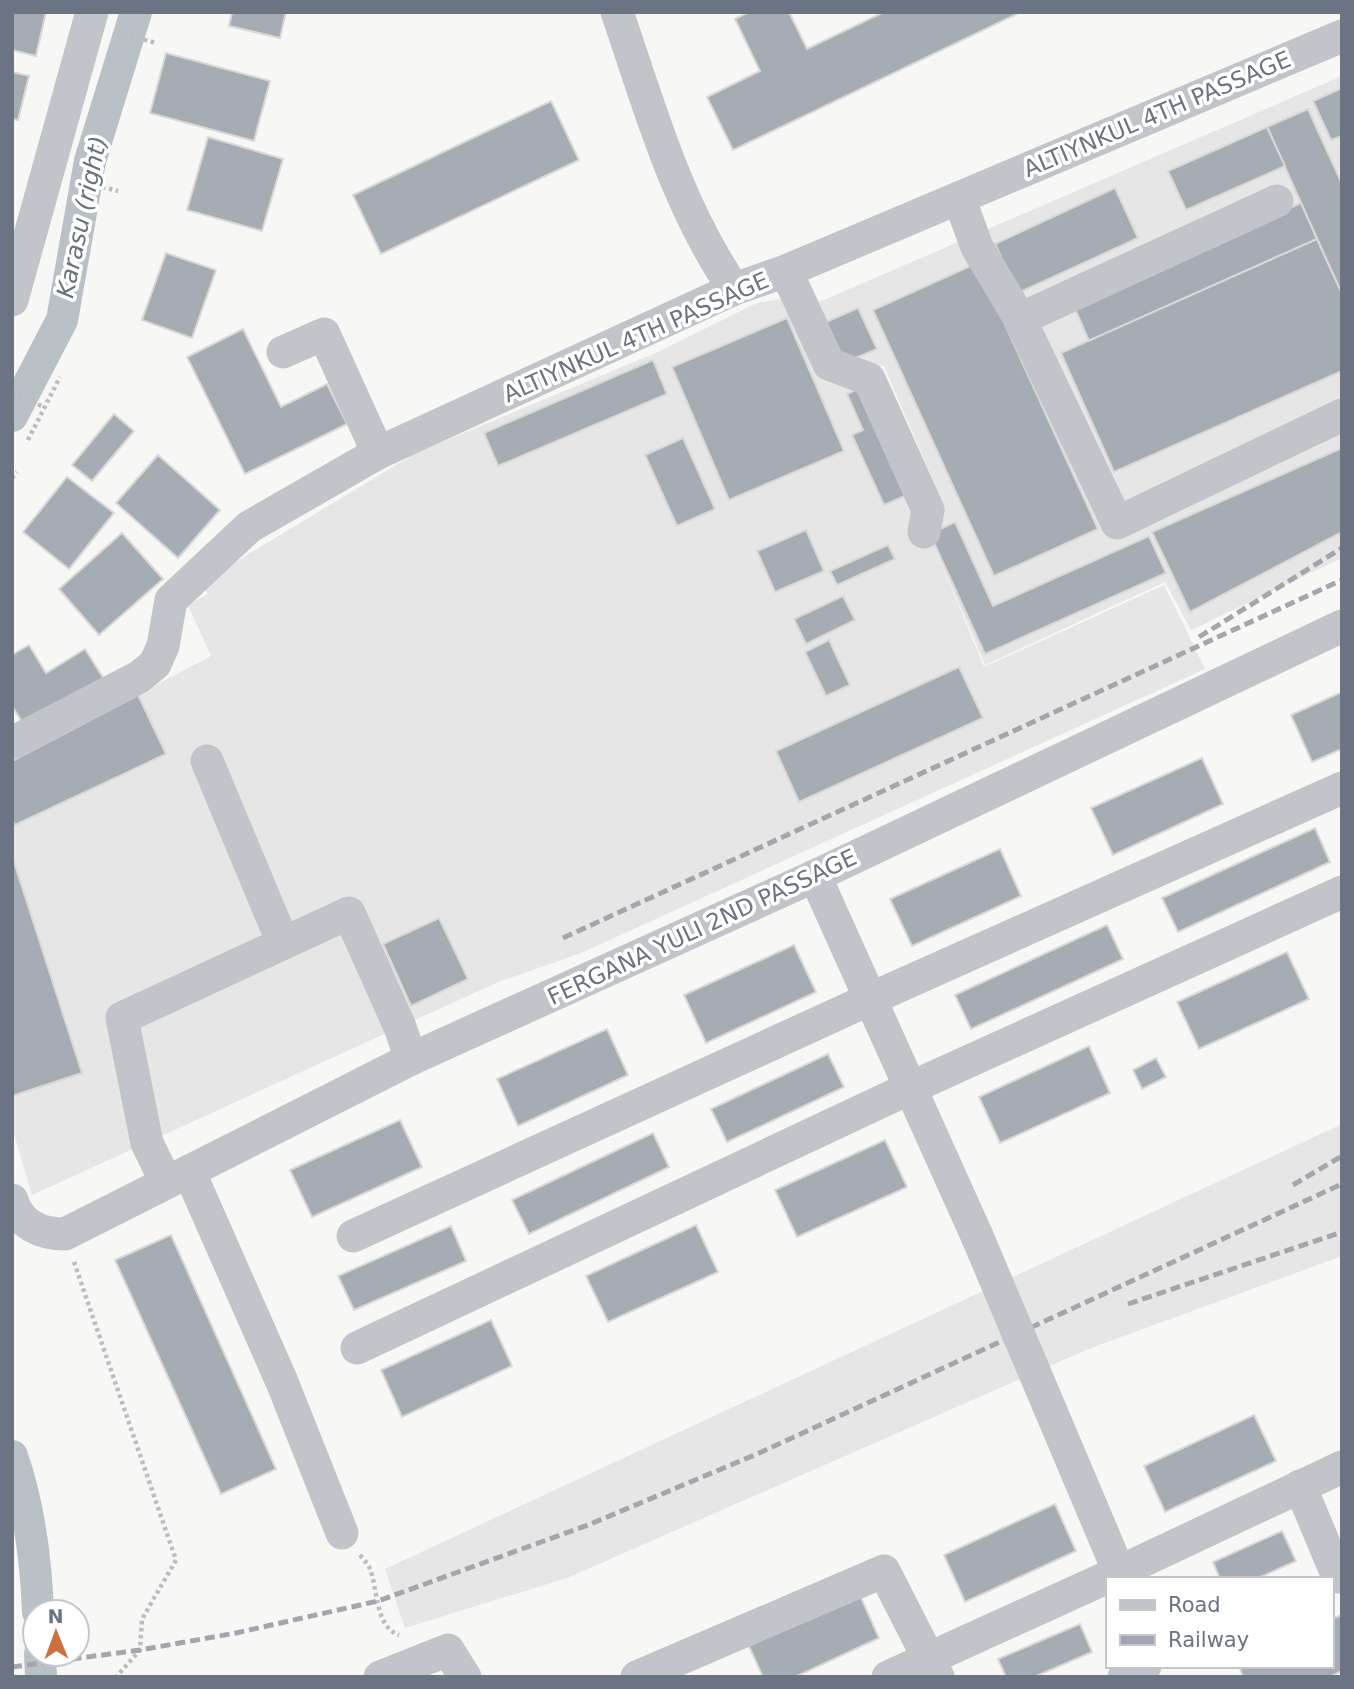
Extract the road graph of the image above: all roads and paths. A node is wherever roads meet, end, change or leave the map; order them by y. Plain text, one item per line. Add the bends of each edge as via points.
1 (617, 12) edge
2 (91, 18) edge
3 (1342, 36) edge
4 (156, 43) dead end
5 (47, 173) junction
6 (118, 191) dead end
7 (959, 198) junction
8 (1277, 201) dead end
9 (786, 271) junction
10 (734, 289) junction
11 (12, 300) edge
12 (1020, 319) junction
13 (283, 352) dead end
14 (60, 377) dead end
15 (12, 394) edge
16 (44, 407) junction
17 (1342, 415) edge
18 (28, 439) dead end
19 (378, 453) junction
20 (17, 472) dead end
21 (12, 478) edge
22 (924, 532) dead end
23 (1342, 626) edge
24 (12, 743) edge
25 (207, 761) dead end
26 (1342, 788) edge
27 (815, 876) junction
28 (1342, 892) edge
29 (283, 943) junction
30 (870, 999) junction
31 (411, 1059) junction
32 (910, 1088) junction
33 (177, 1176) junction
34 (12, 1200) edge
35 (65, 1234) junction
36 (353, 1236) dead end
37 (357, 1348) dead end
38 (1342, 1467) edge
39 (1300, 1486) junction
40 (342, 1533) joint
41 (1167, 1565) edge
42 (1119, 1572) junction
43 (1109, 1577) edge
44 (1337, 1578) edge
45 (1106, 1579) edge
46 (402, 1636) dead end
47 (933, 1668) edge
48 (1141, 1668) edge
49 (116, 1677) edge
50 (380, 1677) edge
51 (465, 1677) edge
52 (637, 1677) edge
53 (888, 1677) edge
54 (1124, 1677) edge

1 - 10 street via 675,180
2 - 4 path
2 - 5 street
3 - 7 street, ALTIYNKUL 4TH PASSAGE
5 - 6 path
5 - 11 street
7 - 9 street, ALTIYNKUL 4TH PASSAGE
7 - 12 street via 977,247
8 - 12 street
9 - 10 street, ALTIYNKUL 4TH PASSAGE
9 - 22 street via 829,364 869,379 928,510
10 - 19 street, ALTIYNKUL 4TH PASSAGE
12 - 17 street via 1117,523
13 - 19 street via 324,334
14 - 16 path
15 - 16 path
16 - 18 path
19 - 24 street, ALTIYNKUL 4TH PASSAGE via 249,527 171,600 163,646 147,671
20 - 21 path
23 - 27 street, FERGANA YULI 2ND PASSAGE
25 - 29 street
26 - 30 street
27 - 30 street
27 - 31 street, FERGANA YULI 2ND PASSAGE
28 - 32 street
29 - 31 street via 349,913
29 - 33 street via 122,1018 147,1143
30 - 32 street
30 - 36 street
31 - 33 street, FERGANA YULI 2ND PASSAGE
32 - 37 street
32 - 42 street, bridge
33 - 35 street, FERGANA YULI 2ND PASSAGE
33 - 40 street via 282,1382
34 - 35 street via 26,1222 45,1232
35 - 49 path via 176,1560 142,1619 140,1650
38 - 39 street
39 - 41 street
39 - 44 street
40 - 46 path via 370,1566 384,1624
41 - 42 street
42 - 43 street
45 - 47 street
47 - 52 street via 884,1571
47 - 53 street
48 - 54 street
50 - 51 street via 449,1650

